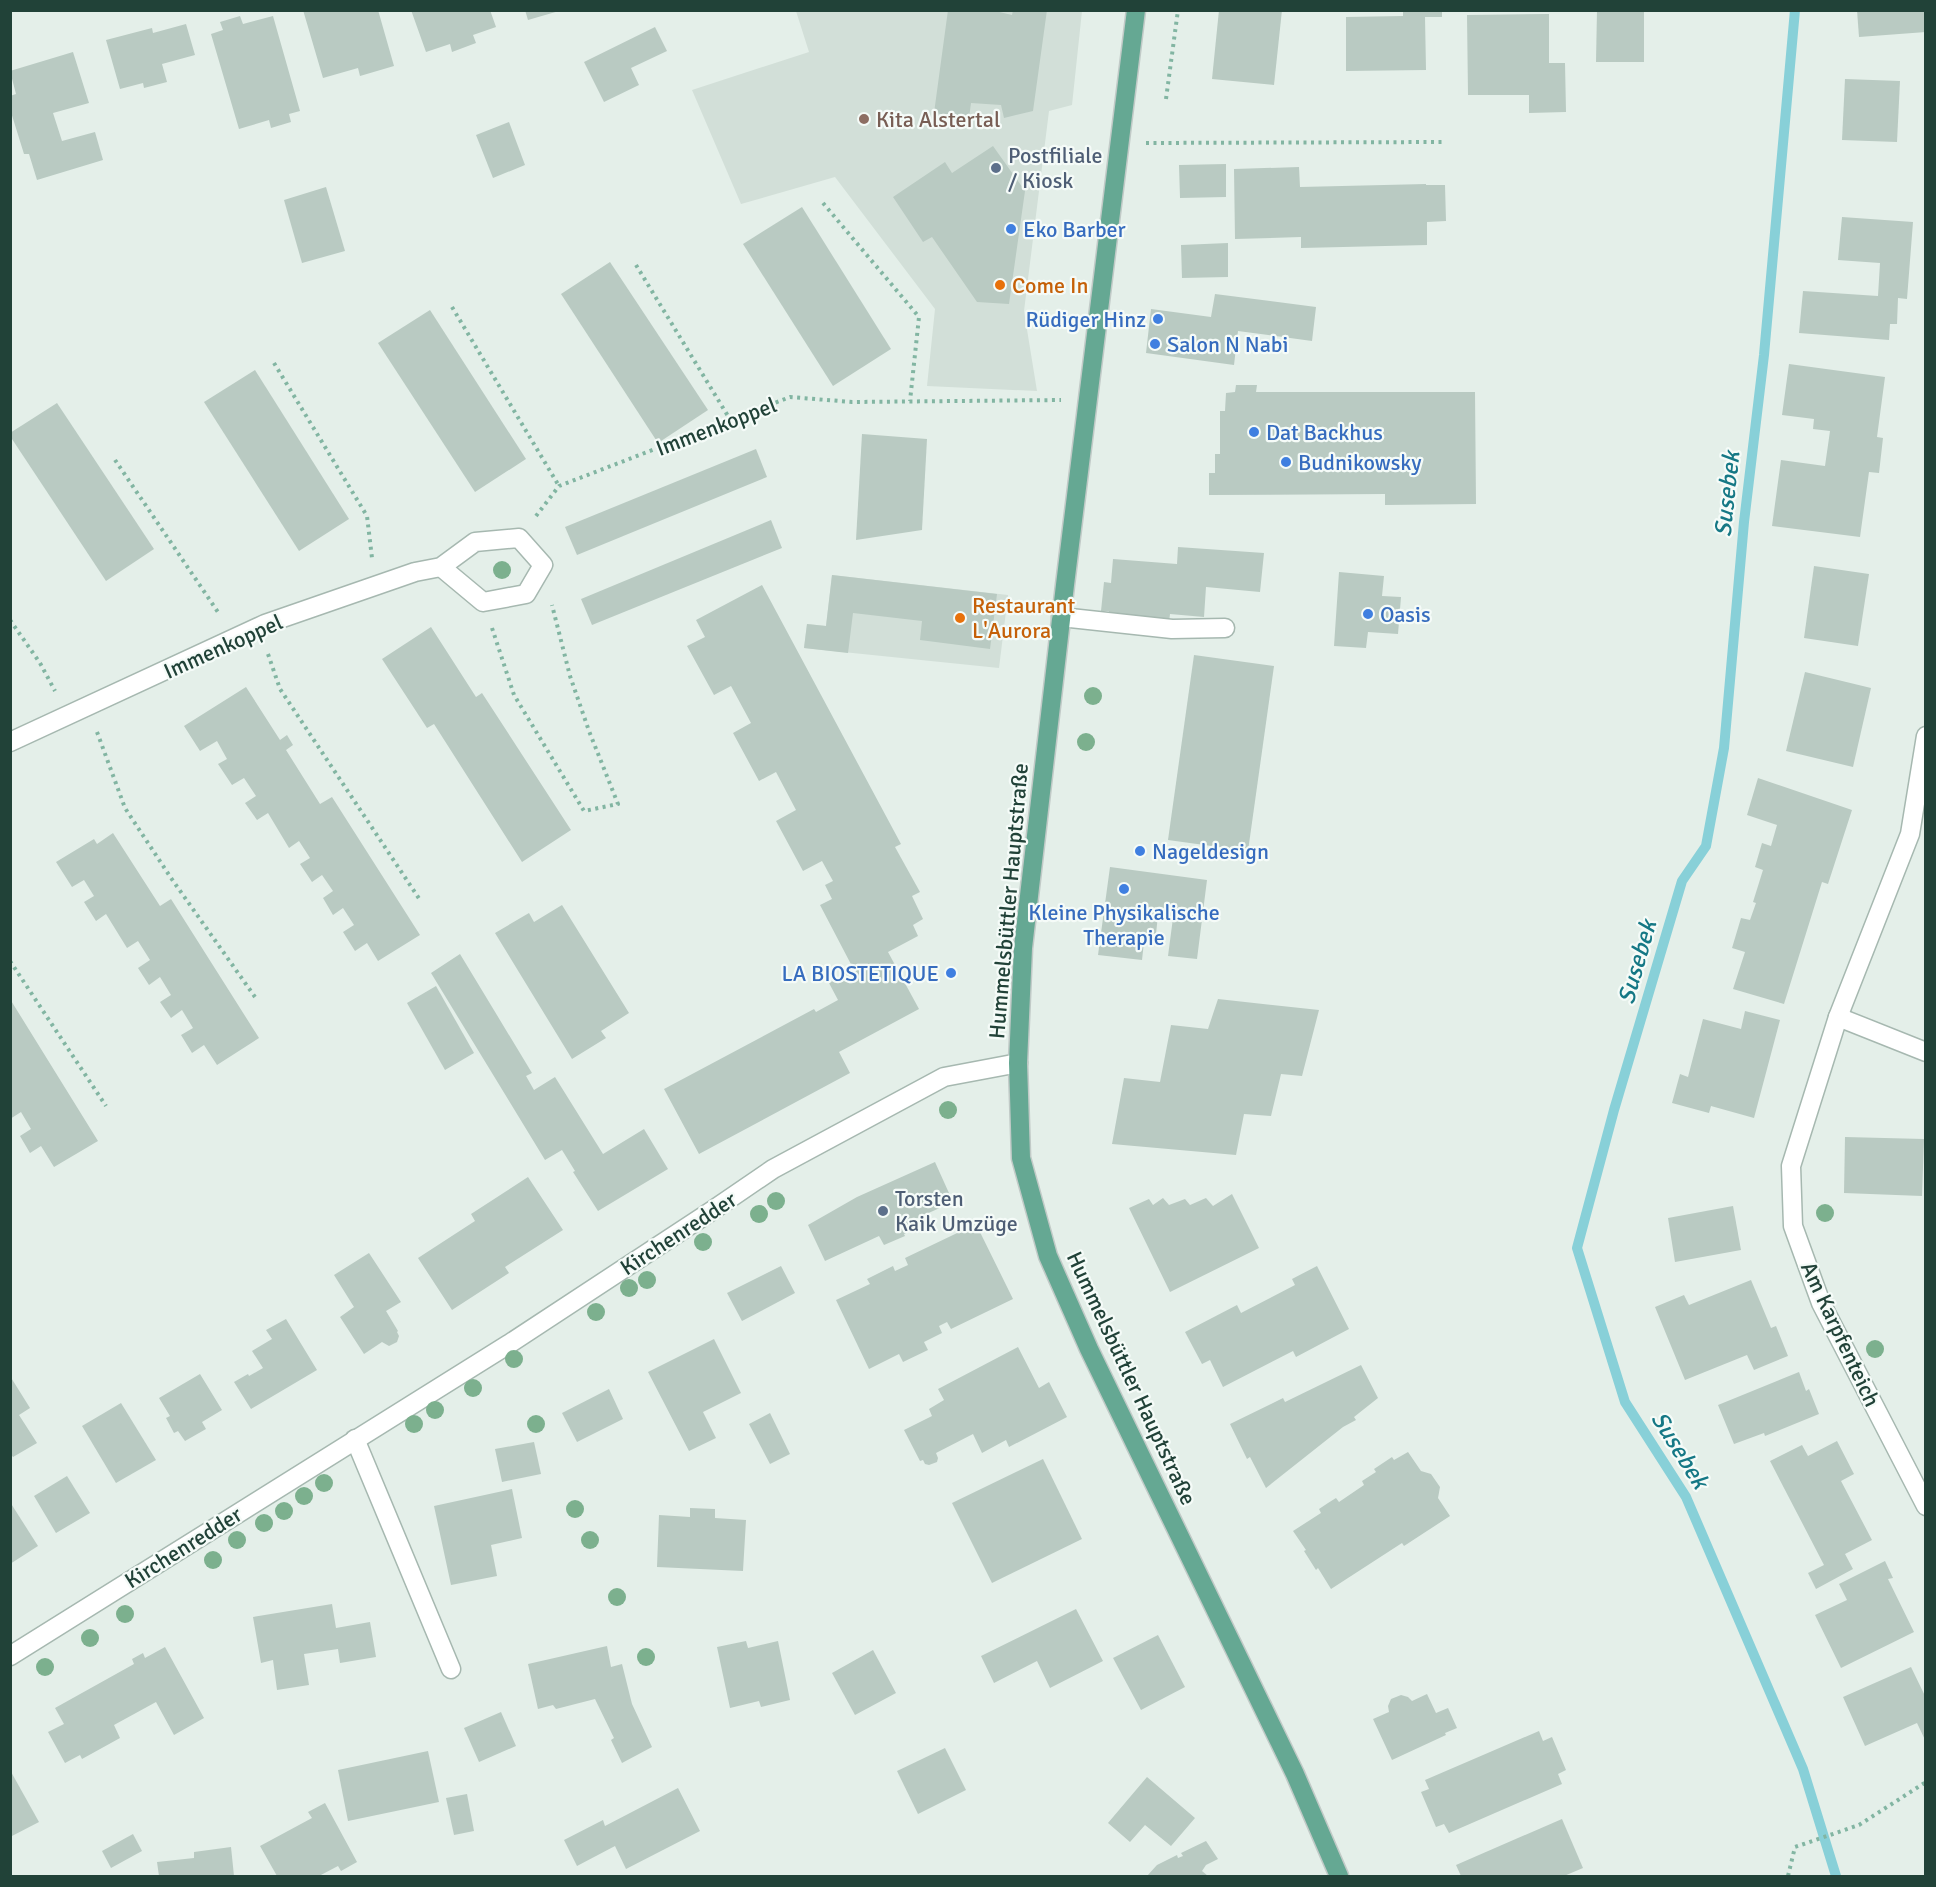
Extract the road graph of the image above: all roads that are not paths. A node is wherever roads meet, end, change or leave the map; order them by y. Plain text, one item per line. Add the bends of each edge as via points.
1 (1136, 10) edge
2 (441, 567) junction
3 (1061, 617) junction
4 (1225, 628) dead end
5 (1926, 736) edge
6 (10, 742) edge
7 (1838, 1017) junction
8 (1926, 1052) edge
9 (1018, 1063) junction
10 (355, 1439) junction
11 (1926, 1506) edge
12 (10, 1656) edge
13 (451, 1669) dead end
14 (1339, 1876) edge

1 - 3 main road, Hummelsbüttler Hauptstraße
2 - 2 street, Immenkoppel via 475,542 519,538 543,565 526,594 483,602
2 - 6 street, Immenkoppel via 415,572 258,628
3 - 4 street via 1172,629
3 - 9 main road, Hummelsbüttler Hauptstraße via 1023,948
5 - 7 street, Am Karpfenteich via 1910,834
7 - 8 street
7 - 11 street, Am Karpfenteich via 1791,1167 1793,1226 1821,1304
9 - 10 street, Kirchenredder via 944,1077 773,1169 509,1344
9 - 14 main road, Hummelsbüttler Hauptstraße via 1021,1158 1048,1256 1089,1349 1295,1774
10 - 12 street, Kirchenredder
10 - 13 street

